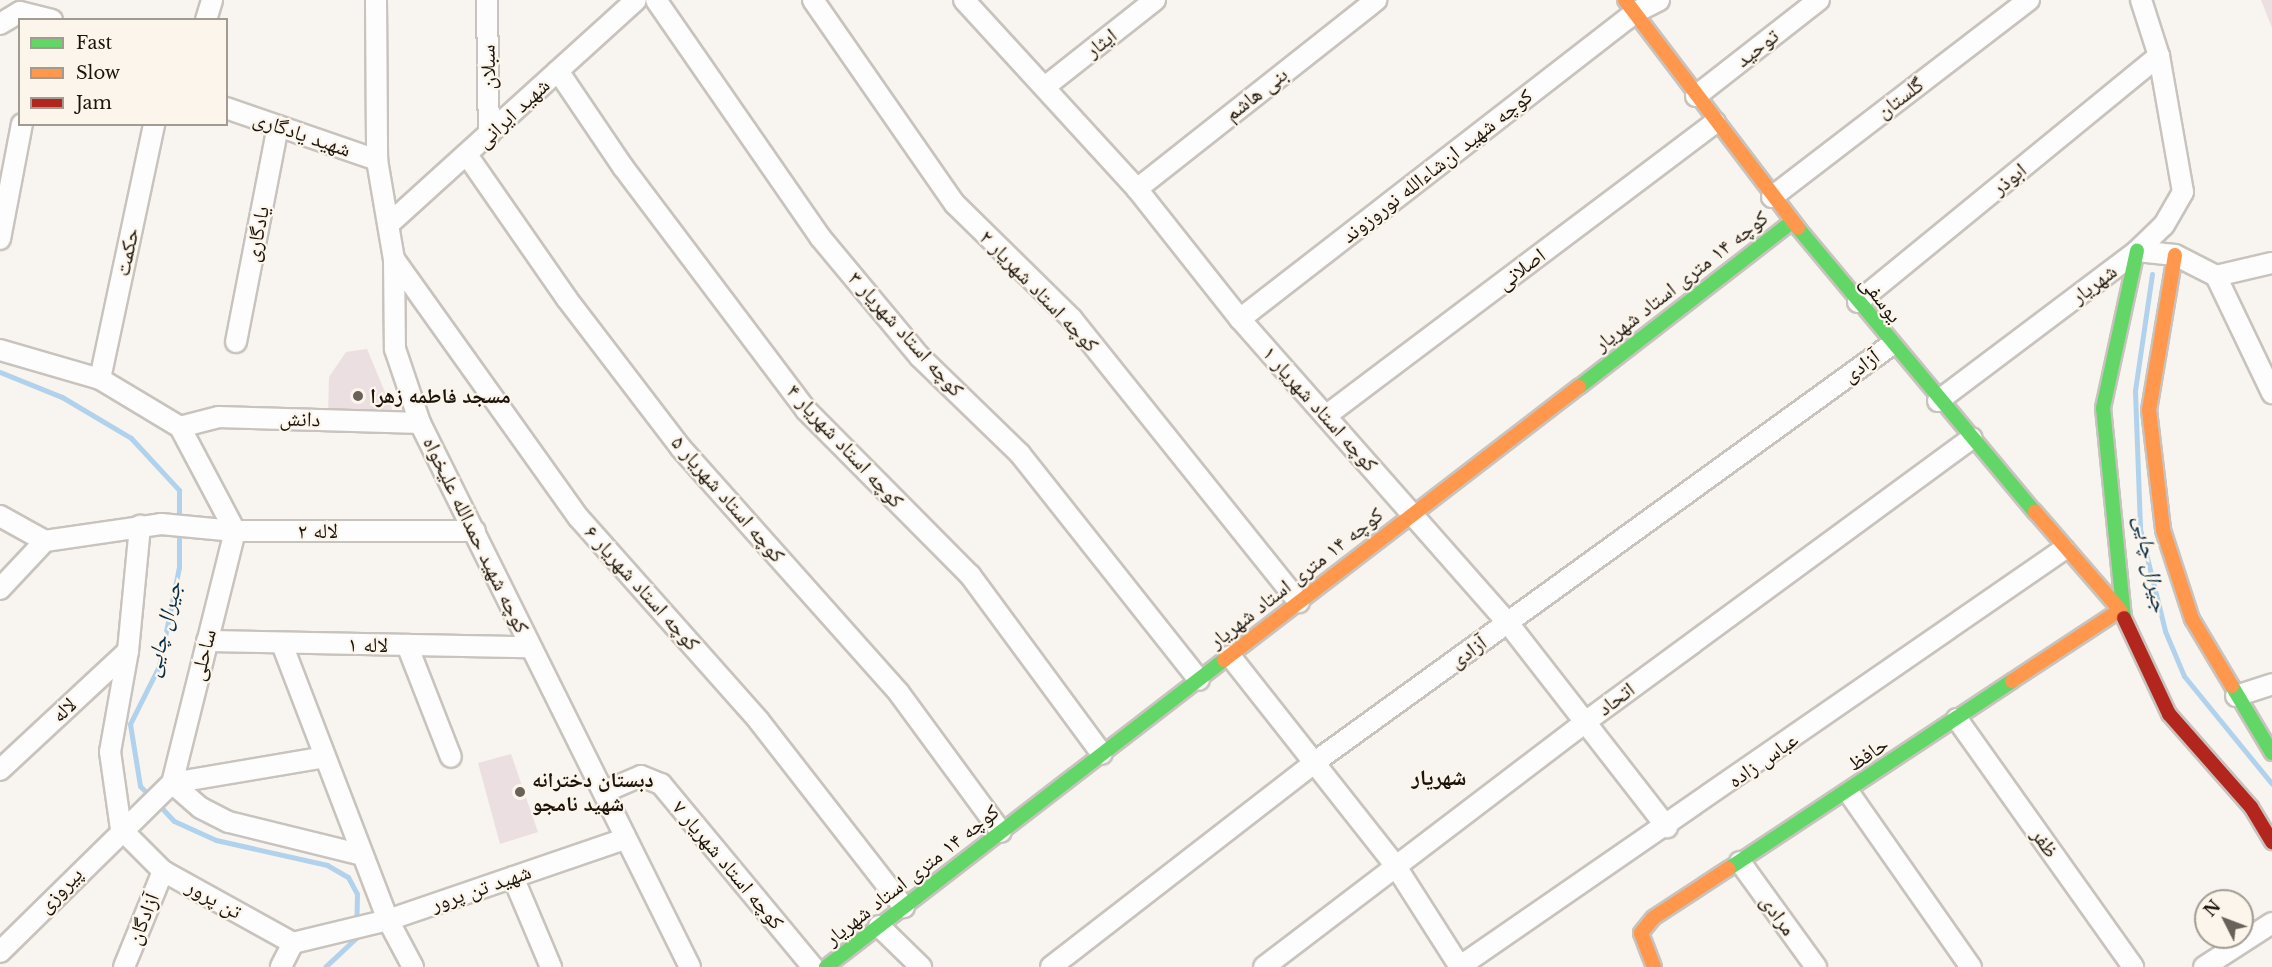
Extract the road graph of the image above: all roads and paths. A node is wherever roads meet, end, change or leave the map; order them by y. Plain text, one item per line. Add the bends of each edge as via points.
1 (212, 0) edge
2 (376, 0) edge
3 (487, 0) edge
4 (656, 0) edge
5 (813, 0) edge
6 (964, 0) edge
7 (1155, 0) edge
8 (1376, 0) edge
9 (1659, 0) edge
10 (1819, 0) edge
11 (2029, 0) edge
12 (2141, 0) edge
13 (630, 3) edge
14 (1630, 6) edge
15 (46, 18) edge
16 (207, 18) edge
17 (0, 24) edge
18 (2160, 56) junction
19 (558, 71) junction
20 (1046, 86) junction
21 (1696, 96) junction
22 (228, 109) edge
23 (1715, 123) junction
24 (22, 126) edge
25 (154, 126) edge
26 (278, 126) junction
27 (489, 135) junction
28 (467, 155) junction
29 (377, 160) junction
30 (1137, 189) junction
31 (1772, 197) junction
32 (1792, 222) junction
33 (389, 224) junction
34 (0, 239) edge
35 (2138, 251) junction
36 (2175, 255) junction
37 (394, 259) junction
38 (2272, 263) edge
39 (2216, 276) junction
40 (1858, 302) junction
41 (1240, 319) junction
42 (236, 342) dead end
43 (1891, 345) junction
44 (0, 350) edge
45 (100, 379) junction
46 (2272, 393) edge
47 (1938, 401) junction
48 (1327, 416) junction
49 (420, 423) junction
50 (180, 427) junction
51 (1972, 438) junction
52 (1413, 513) junction
53 (0, 516) edge
54 (140, 526) junction
55 (235, 531) junction
56 (475, 531) junction
57 (45, 541) junction
58 (2064, 549) junction
59 (0, 589) edge
60 (1299, 602) junction
61 (2120, 610) junction
62 (1508, 623) junction
63 (207, 641) junction
64 (282, 644) junction
65 (407, 645) junction
66 (530, 647) junction
67 (129, 651) junction
68 (1230, 656) junction
69 (1198, 680) junction
70 (2272, 684) edge
71 (2236, 696) junction
72 (1957, 719) junction
73 (1588, 720) junction
74 (2272, 753) edge
75 (1102, 754) junction
76 (325, 757) junction
77 (451, 757) dead end
78 (1315, 762) junction
79 (0, 770) edge
80 (172, 783) junction
81 (604, 792) junction
82 (1849, 793) junction
83 (1666, 827) junction
84 (121, 828) junction
85 (1001, 832) junction
86 (625, 839) junction
87 (2272, 842) edge
88 (362, 855) junction
89 (1740, 862) junction
90 (1395, 865) junction
91 (163, 871) junction
92 (513, 877) junction
93 (904, 906) junction
94 (388, 920) junction
95 (2272, 923) edge
96 (879, 927) junction
97 (293, 943) junction
98 (0, 952) edge
99 (124, 967) edge
100 (281, 967) edge
101 (413, 967) edge
102 (551, 967) edge
103 (690, 967) edge
104 (813, 967) edge
105 (826, 967) edge
106 (921, 967) edge
107 (1051, 967) edge
108 (1264, 967) edge
109 (1460, 967) edge
110 (1654, 967) edge
111 (1816, 967) edge
112 (1971, 967) edge
113 (2133, 967) edge
114 (2204, 967) edge

1 - 16 street
2 - 29 street, کوچه شهید حمدالله علیخواه
3 - 27 street, سبلان
4 - 69 street, کوچه استاد شهریار ۳ via 820,237 920,357 1020,454
5 - 60 street, کوچه استاد شهریار ۲ via 954,204 1072,319
6 - 20 street, کوچه استاد شهریار ۱
7 - 20 street, ایثار
8 - 30 street, بنی هاشم
9 - 14 street, کوچه شهید ان‌شاءالله نوروزوند
10 - 21 street, توحید
11 - 31 street, گلستان
12 - 18 street
13 - 19 street, شهید ایرانی
14 - 21 street, یوسفی
14 - 41 street, کوچه شهید ان‌شاءالله نوروزوند
15 - 17 street via 20,12
18 - 35 street via 2183,192 2164,225
18 - 40 street, ابوذر
19 - 27 street, شهید ایرانی
19 - 75 street, کوچه استاد شهریار ۴ via 623,167 806,410 970,575
20 - 30 street, کوچه استاد شهریار ۱
21 - 23 street, یوسفی
22 - 26 street, شهید یادگاری
23 - 31 street, یوسفی
23 - 48 street, اصلانی
24 - 34 street
25 - 45 street, حکمت
26 - 29 street, شهید یادگاری
26 - 42 street, یادگاری
27 - 28 street, شهید ایرانی
28 - 33 street, شهید ایرانی
28 - 85 street, کوچه استاد شهریار ۵ via 680,447 899,693
29 - 33 street, کوچه شهید حمدالله علیخواه
30 - 41 street, کوچه استاد شهریار ۱
31 - 32 street, یوسفی
32 - 40 street, یوسفی
32 - 52 street, کوچه ۱۴ متری استاد شهریار
33 - 37 street, کوچه شهید حمدالله علیخواه
35 - 36 street, شهریار
35 - 47 street, شهریار
35 - 61 street via 2103,408
36 - 39 street, شهریار
36 - 71 street via 2149,410 2153,472 2163,530 2192,619
37 - 49 street, کوچه شهید حمدالله علیخواه via 395,349
37 - 93 street, کوچه استاد شهریار ۶ via 579,518 759,721
38 - 39 street
39 - 46 street
40 - 43 street, یوسفی
41 - 48 street, کوچه استاد شهریار ۱
43 - 47 street, یوسفی
43 - 62 street, آزادی
44 - 45 street
45 - 50 street
47 - 51 street, یوسفی
48 - 52 street, کوچه استاد شهریار ۱
49 - 50 street, دانش via 219,417
49 - 56 street, کوچه شهید حمدالله علیخواه
50 - 55 street
51 - 58 street, یوسفی
51 - 73 street, اتحاد
52 - 60 street, کوچه ۱۴ متری استاد شهریار
52 - 62 street, کوچه استاد شهریار ۱
53 - 57 street
54 - 55 street, لاله ۲ via 161,524
54 - 57 street, لاله ۲
54 - 67 street
55 - 56 street, لاله ۲
55 - 63 street, ساحلی
56 - 66 street, کوچه شهید حمدالله علیخواه
57 - 59 street
58 - 61 street, یوسفی
58 - 83 street, عباس زاده
60 - 68 street, کوچه ۱۴ متری استاد شهریار
61 - 72 street, حافظ
61 - 87 street via 2169,714 2251,807
62 - 73 street, کوچه استاد شهریار ۱
62 - 78 street, آزادی
63 - 64 street, لاله ۱
63 - 80 street, ساحلی
64 - 65 street, لاله ۱
64 - 76 street
65 - 66 street, لاله ۱
65 - 77 street
66 - 81 street, کوچه شهید حمدالله علیخواه
67 - 79 street, لاله
67 - 84 street via 110,752
68 - 69 street, کوچه ۱۴ متری استاد شهریار
68 - 78 street
69 - 75 street, کوچه ۱۴ متری استاد شهریار
70 - 71 street
71 - 74 street
72 - 82 street, حافظ
72 - 113 street, ظفر
73 - 83 street, کوچه استاد شهریار ۱
73 - 90 street, اتحاد
75 - 85 street, کوچه ۱۴ متری استاد شهریار
76 - 80 street
76 - 88 street
78 - 90 street
78 - 107 street, آزادی
80 - 84 street, پیروزی
80 - 88 street via 201,808 229,822
81 - 86 street, کوچه شهید حمدالله علیخواه
81 - 104 street, کوچه استاد شهریار ۷ via 641,776 661,784
82 - 89 street, حافظ
82 - 112 street
83 - 109 street, عباس زاده
84 - 91 street, تن پرور
84 - 98 street, پیروزی
85 - 93 street, کوچه ۱۴ متری استاد شهریار
86 - 92 street, شهید تن پرور
86 - 103 street, کوچه شهید حمدالله علیخواه
88 - 94 street
89 - 110 street, حافظ via 1653,918 1641,933
89 - 111 street, مرادی
90 - 108 street, اتحاد
90 - 109 street
91 - 97 street, تن پرور
91 - 99 street, آزادگان
92 - 94 street, شهید تن پرور
92 - 102 street
93 - 96 street, کوچه ۱۴ متری استاد شهریار
94 - 97 street, شهید تن پرور
94 - 101 street
95 - 114 street
96 - 105 street, کوچه ۱۴ متری استاد شهریار
96 - 106 street
97 - 100 street

